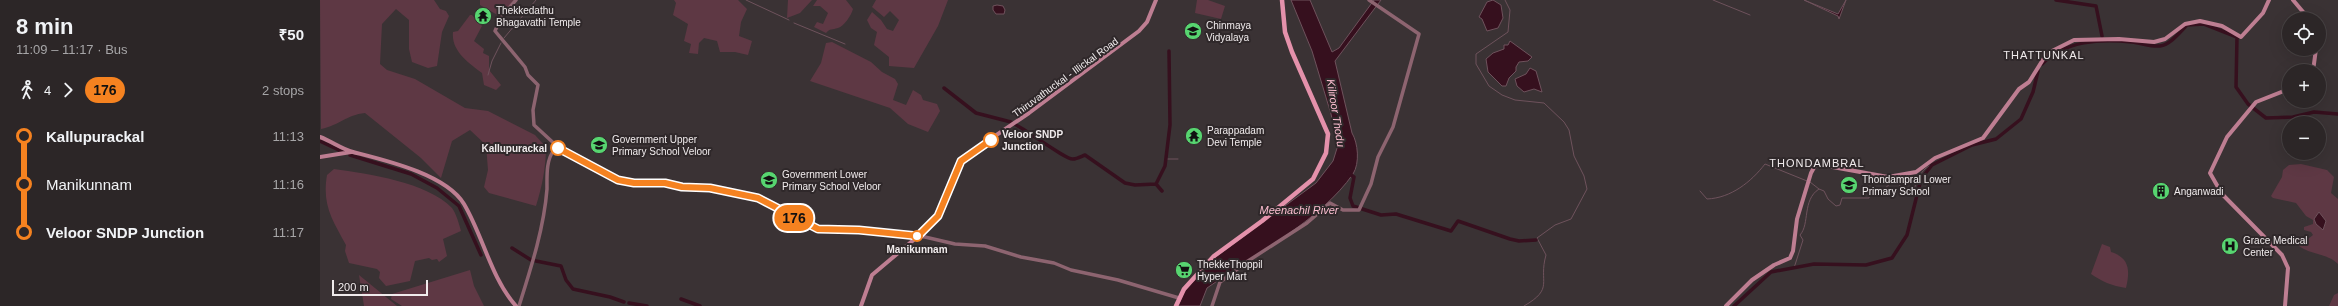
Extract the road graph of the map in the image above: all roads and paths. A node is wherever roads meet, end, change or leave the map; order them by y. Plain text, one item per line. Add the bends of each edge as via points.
1 (516, 0) edge
2 (1156, 0) edge
3 (1282, 0) edge
4 (1368, 0) edge
5 (2269, 0) edge
6 (2293, 0) edge
7 (2304, 12) edge
8 (2282, 92) edge
9 (320, 137) edge
10 (559, 148) junction
11 (352, 152) junction
12 (320, 157) edge
13 (918, 236) junction
14 (2285, 297) junction
15 (1179, 298) junction
16 (516, 306) edge
17 (519, 306) edge
18 (860, 306) edge
19 (1176, 306) edge
20 (1212, 306) edge
21 (1726, 306) edge
22 (2281, 306) edge
23 (2285, 306) edge

1 - 10 street via 502,16 495,31 538,85 532,122
2 - 13 main road, Thiruvathuckal - Illickal Road via 1147,22 1139,31 1023,117 964,157 938,216
3 - 15 main road via 1285,32 1328,134 1326,153 1314,179 1214,256
4 - 20 street via 1419,34 1393,127 1378,157 1371,184 1359,210 1343,210 1330,204 1307,223 1223,279 1216,288
5 - 21 main road via 2263,13 2241,36 2222,26 2200,21 2185,24 2165,39 2154,42 2101,38 2069,42 2044,58 2030,82 2019,89 1991,129 1979,140 1934,158 1912,173 1888,177 1816,164 1797,219 1790,258 1752,280
6 - 7 main road
8 - 14 main road via 2256,102 2227,137 2210,174 2222,194 2282,255 2288,268
9 - 11 main road
10 - 13 street via 618,180 710,188 758,198 818,229
10 - 17 street via 554,150 550,158 545,207
11 - 12 main road
11 - 16 main road via 419,172 454,193 465,206 502,287
13 - 15 street via 1006,251
13 - 18 main road, Thiruvathuckal - Illickal Road via 872,275
14 - 22 main road
14 - 23 main road
15 - 19 main road

